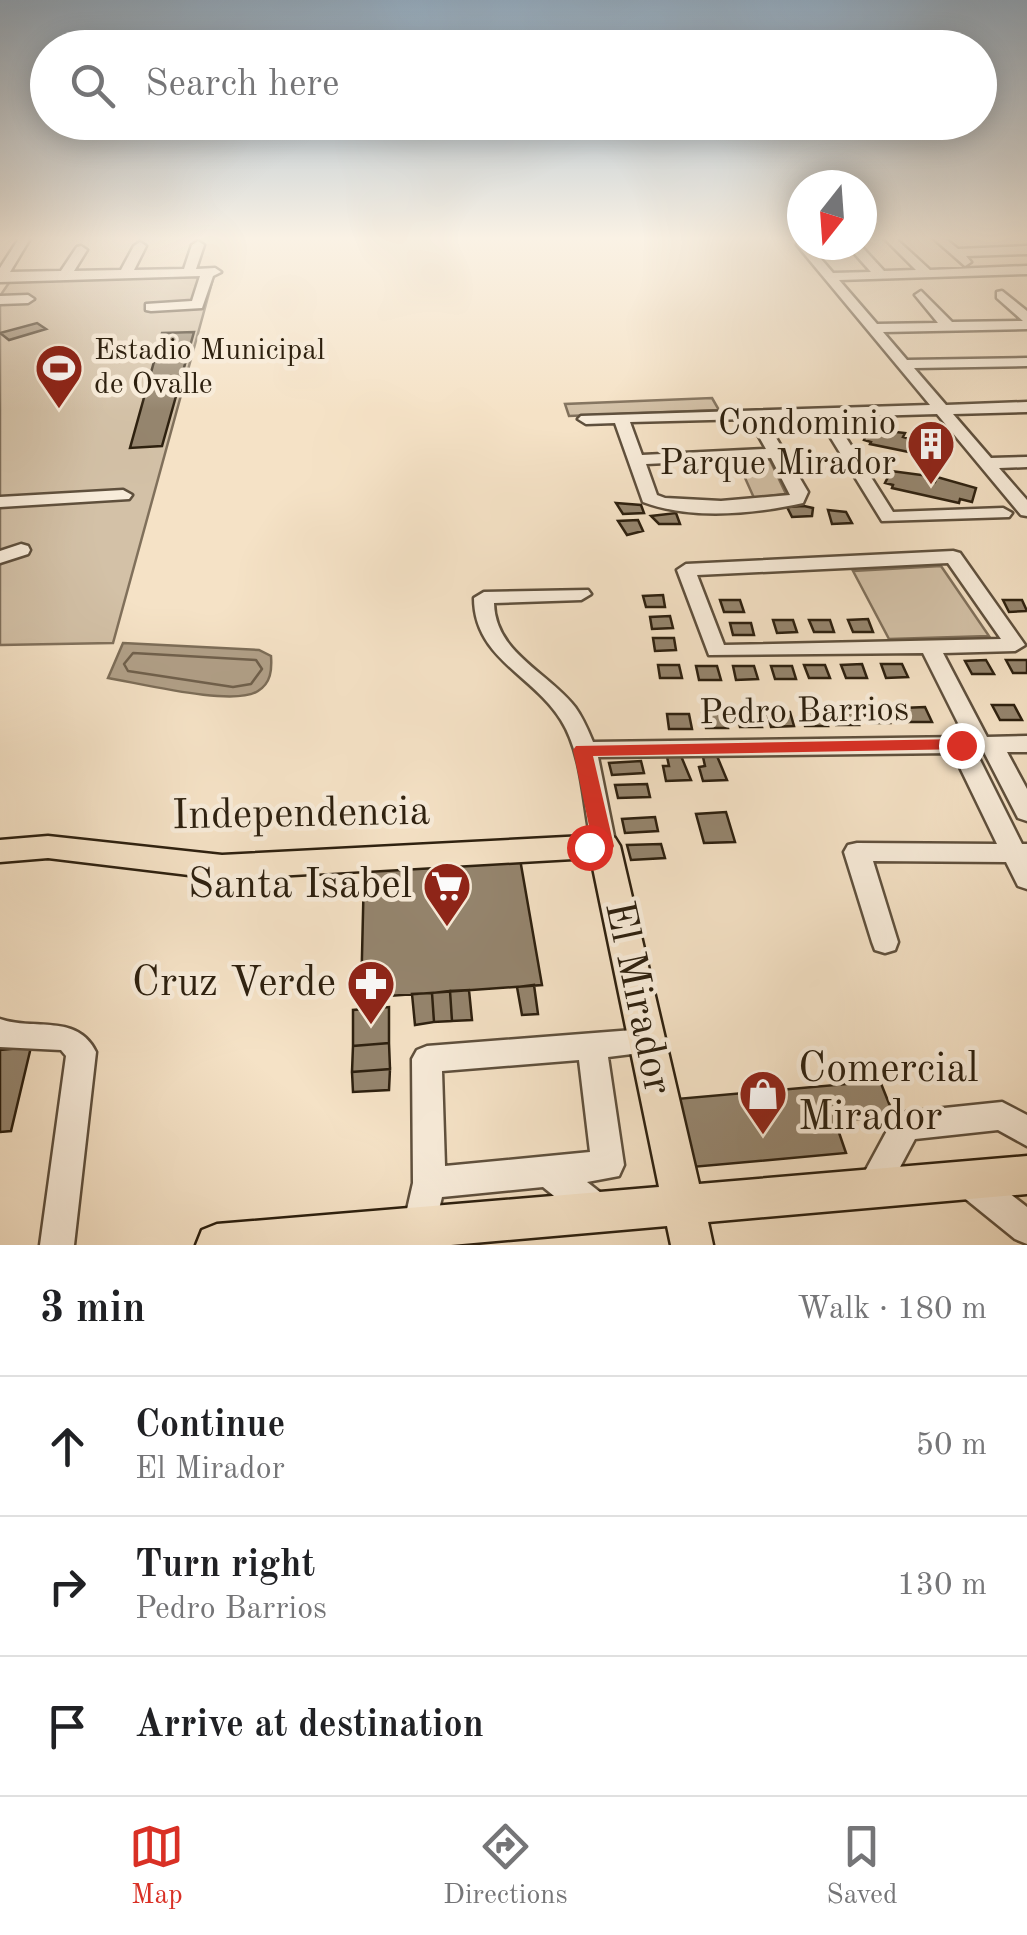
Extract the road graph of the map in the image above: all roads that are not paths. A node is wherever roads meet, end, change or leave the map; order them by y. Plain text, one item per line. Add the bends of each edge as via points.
1 (202, 295) edge
2 (844, 295) edge
3 (920, 295) dead end
4 (1002, 295) dead end
5 (28, 299) dead end
6 (0, 300) edge
7 (151, 307) dead end
8 (1027, 322) edge
9 (949, 327) junction
10 (874, 328) junction
11 (1027, 362) edge
12 (907, 364) junction
13 (1027, 407) edge
14 (944, 408) junction
15 (822, 412) junction
16 (754, 414) junction
17 (621, 418) junction
18 (586, 419) dead end
19 (777, 453) junction
20 (635, 460) junction
21 (1027, 462) edge
22 (988, 464) junction
23 (124, 495) dead end
24 (0, 502) edge
25 (1026, 509) edge
26 (1003, 513) dead end
27 (21, 550) dead end
28 (0, 557) edge
29 (581, 594) dead end
30 (930, 647) junction
31 (1027, 744) edge
32 (978, 745) junction
33 (582, 750) junction
34 (1027, 812) edge
35 (604, 846) junction
36 (0, 852) edge
37 (1021, 853) edge
38 (1027, 879) edge
39 (885, 942) dead end
40 (0, 1031) edge
41 (646, 1042) junction
42 (592, 1046) junction
43 (1027, 1132) edge
44 (548, 1171) junction
45 (1027, 1174) edge
46 (966, 1180) junction
47 (429, 1183) junction
48 (872, 1188) junction
49 (683, 1204) junction
50 (600, 1212) junction
51 (420, 1228) junction
52 (1027, 1228) edge
53 (57, 1245) edge
54 (217, 1245) edge
55 (692, 1245) edge

1 - 7 street via 197,305
2 - 10 street
3 - 9 street
4 - 8 street
5 - 6 street
8 - 9 street
9 - 10 street
10 - 12 street
11 - 12 street
12 - 14 street
13 - 14 street
14 - 15 street
14 - 22 street
15 - 16 street
15 - 26 street via 888,518
16 - 17 street
16 - 19 street
17 - 18 street
17 - 20 street
19 - 20 street
19 - 20 street via 797,499 661,504 650,498
21 - 22 street
22 - 25 street
23 - 24 street
27 - 28 street
29 - 33 street, El Mirador via 484,598 482,611 492,637 570,714
30 - 30 street via 716,651 686,570 953,557 1015,645
30 - 32 street
31 - 32 street, Pedro Barrios
32 - 33 street, Pedro Barrios
32 - 34 street
32 - 37 street
33 - 35 street, El Mirador
35 - 36 main road, Independencia via 222,866 48,847
35 - 41 main road, El Mirador
37 - 38 street
37 - 39 street via 858,852
40 - 53 street via 68,1038 81,1052
41 - 42 street
41 - 49 main road, El Mirador
42 - 44 street via 608,1165
42 - 47 street via 427,1060
43 - 48 street via 1002,1116 906,1126
44 - 47 street
44 - 50 street
45 - 46 main road
46 - 48 main road
46 - 52 street
47 - 51 street
48 - 49 main road
49 - 50 main road
49 - 55 main road, El Mirador
50 - 51 main road
51 - 54 main road

